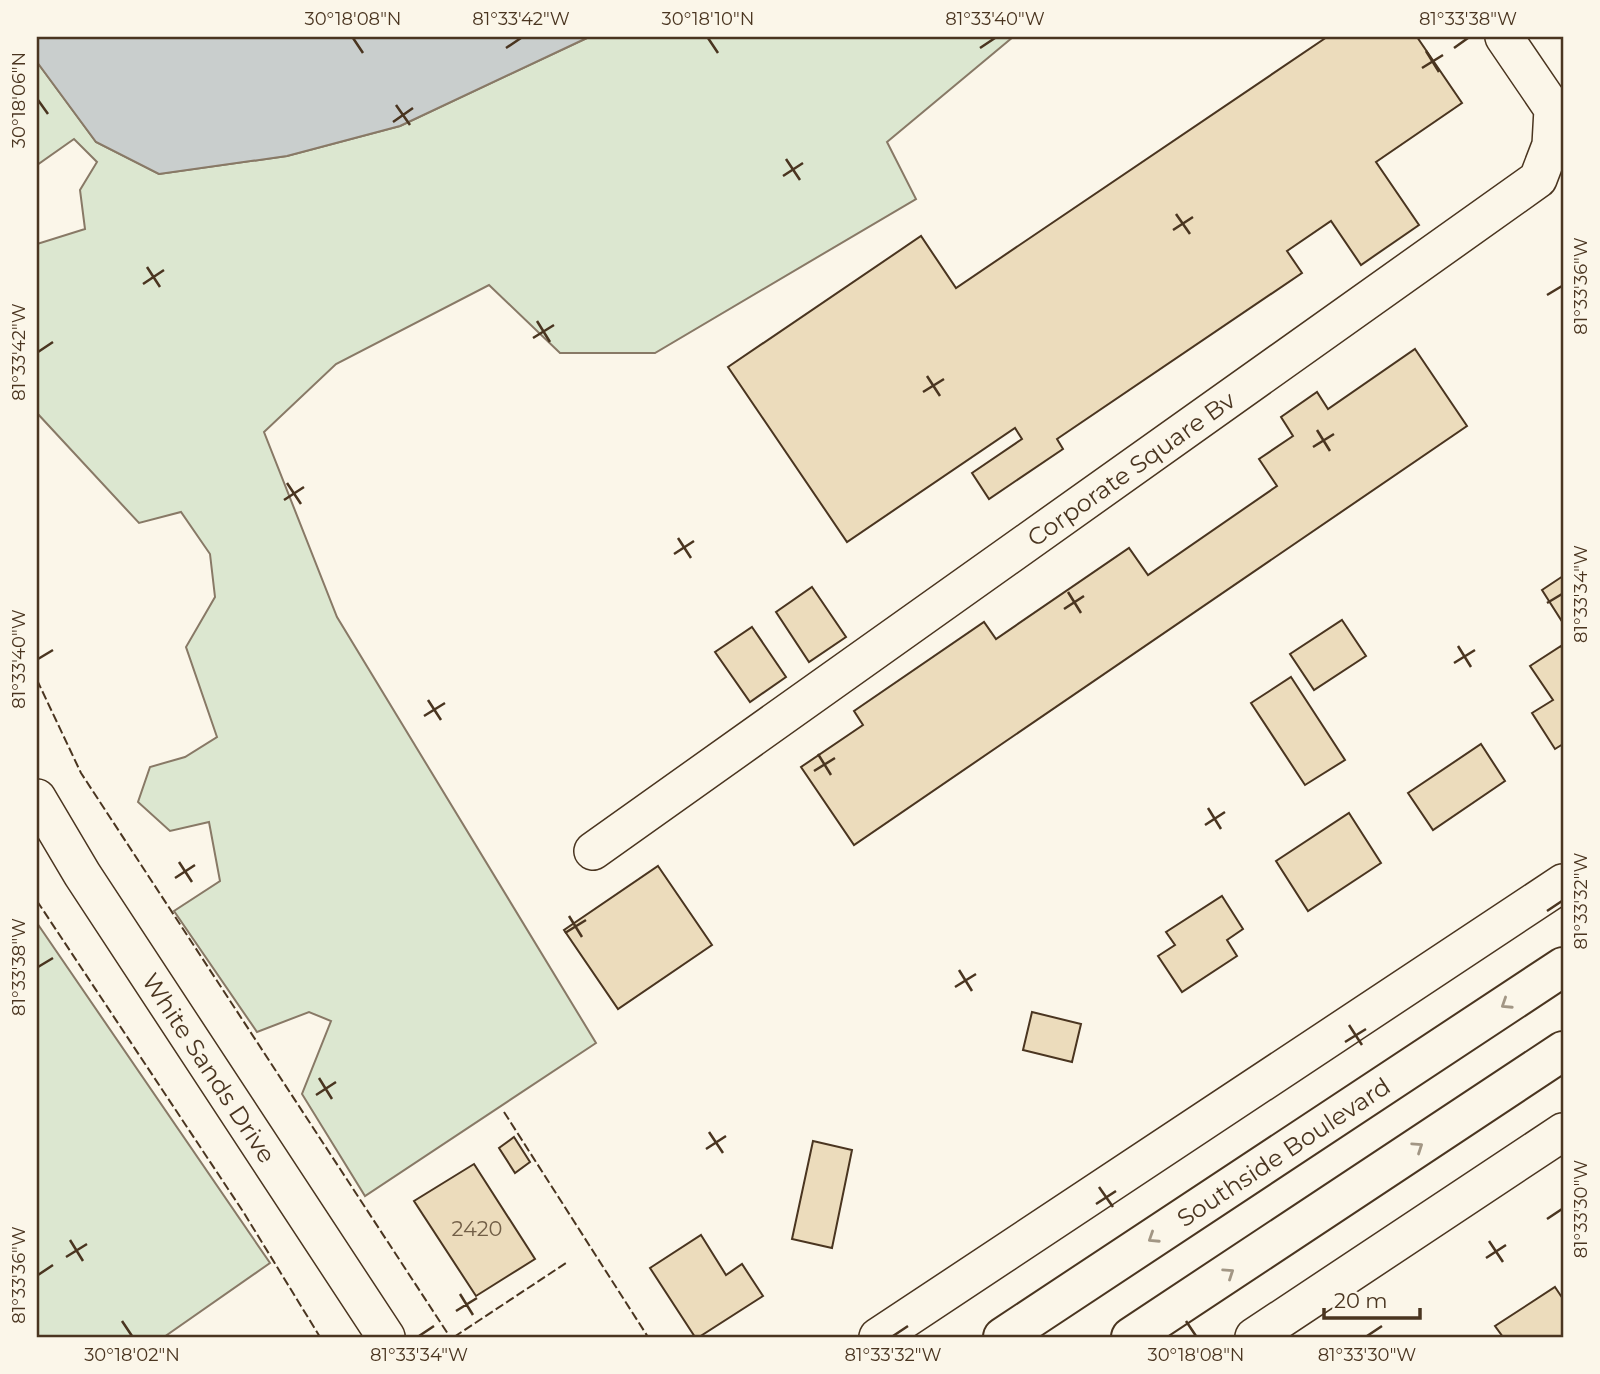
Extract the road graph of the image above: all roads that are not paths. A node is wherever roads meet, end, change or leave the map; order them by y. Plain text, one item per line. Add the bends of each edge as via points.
1 (1504, 37) edge
2 (37, 798) edge
3 (593, 851) dead end
4 (1563, 883) edge
5 (1563, 967) edge
6 (1563, 1051) edge
7 (1563, 1132) edge
8 (386, 1337) edge
9 (878, 1337) edge
10 (1003, 1337) edge
11 (1131, 1337) edge
12 (1254, 1337) edge

1 - 3 street, Corporate Square Bv via 1553,109 1551,145 1538,179
2 - 8 street, White Sands Drive via 82,874
4 - 9 street
5 -> 10 highway, Southside Boulevard
11 -> 6 highway
7 - 12 street

